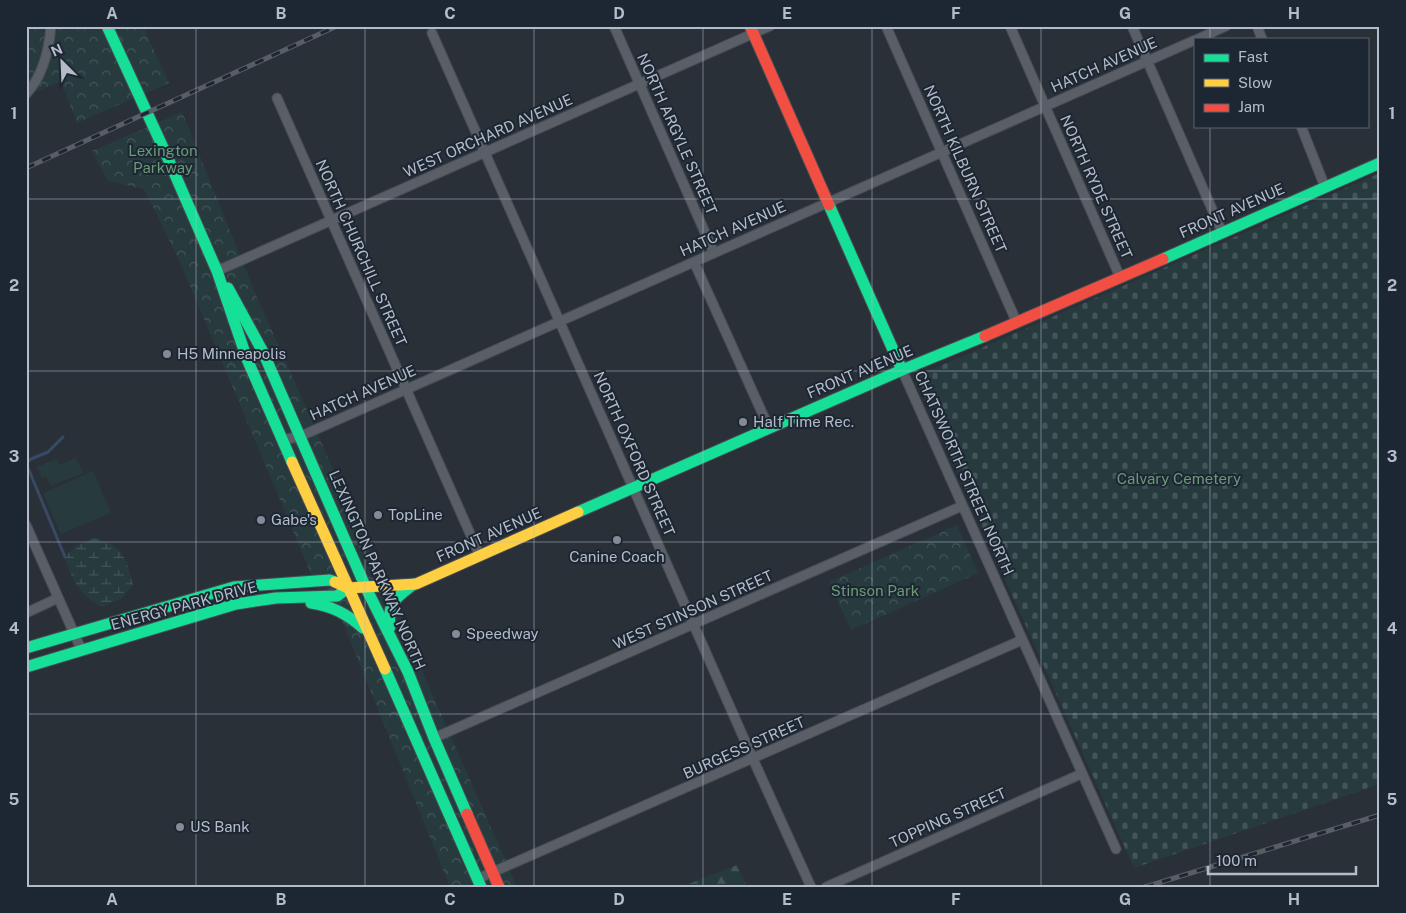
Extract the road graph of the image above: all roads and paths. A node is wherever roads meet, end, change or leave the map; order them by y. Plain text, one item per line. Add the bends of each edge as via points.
1 (51, 26) edge
2 (107, 26) edge
3 (614, 26) edge
4 (770, 26) edge
5 (886, 26) edge
6 (1010, 26) edge
7 (1132, 26) edge
8 (1226, 26) edge
9 (1257, 26) edge
10 (752, 30) edge
11 (432, 33) dead end
12 (1200, 38) edge
13 (1262, 38) edge
14 (1194, 41) edge
15 (1148, 61) junction
16 (640, 84) junction
17 (26, 94) edge
18 (277, 98) dead end
19 (1045, 106) junction
20 (1302, 128) edge
21 (485, 152) junction
22 (942, 152) junction
23 (1380, 163) edge
24 (1325, 187) junction
25 (828, 202) junction
26 (331, 221) junction
27 (1222, 232) junction
28 (714, 253) junction
29 (694, 262) junction
30 (217, 271) junction
31 (1120, 277) junction
32 (560, 321) junction
33 (1017, 323) junction
34 (902, 370) junction
35 (406, 389) junction
36 (769, 428) junction
37 (301, 436) junction
38 (282, 440) junction
39 (634, 487) junction
40 (962, 506) junction
41 (26, 525) edge
42 (480, 556) junction
43 (416, 584) junction
44 (348, 588) junction
45 (366, 588) junction
46 (58, 598) junction
47 (284, 598) junction
48 (26, 613) edge
49 (695, 624) junction
50 (367, 632) junction
51 (74, 633) junction
52 (393, 640) junction
53 (1022, 640) junction
54 (26, 648) edge
55 (81, 649) junction
56 (26, 666) edge
57 (434, 738) junction
58 (753, 759) junction
59 (1081, 774) junction
60 (1116, 849) dead end
61 (493, 872) junction
62 (479, 883) edge
63 (499, 887) edge
64 (811, 887) edge
65 (826, 887) edge

1 - 17 street via 45,60
2 - 30 street, LEXINGTON PARKWAY NORTH
3 - 16 street, NORTH ARGYLE STREET
4 - 10 street, WEST ORCHARD AVENUE
5 - 22 street, NORTH KILBURN STREET
6 - 19 street, NORTH RYDE STREET
7 - 15 street
8 - 12 street, HATCH AVENUE
9 - 13 street
10 - 16 street, WEST ORCHARD AVENUE
10 - 25 street, CHATSWORTH STREET NORTH
11 - 21 street, NORTH OXFORD STREET
14 - 15 street, HATCH AVENUE
15 - 19 street, HATCH AVENUE
15 - 27 street
16 - 21 street, WEST ORCHARD AVENUE
16 - 28 street, NORTH ARGYLE STREET
18 - 26 street, NORTH CHURCHILL STREET
19 - 22 street, HATCH AVENUE
19 - 31 street, NORTH RYDE STREET
20 - 24 street
21 - 26 street, WEST ORCHARD AVENUE
21 - 32 street, NORTH OXFORD STREET
22 - 25 street, HATCH AVENUE
22 - 33 street, NORTH KILBURN STREET
23 - 24 street, FRONT AVENUE
24 - 27 street, FRONT AVENUE
25 - 28 street, HATCH AVENUE
25 - 34 street, CHATSWORTH STREET NORTH
26 - 30 street, WEST ORCHARD AVENUE
26 - 35 street, NORTH CHURCHILL STREET
27 - 31 street, FRONT AVENUE
28 - 29 street, HATCH AVENUE
29 - 32 street, HATCH AVENUE
29 - 36 street
30 - 37 street, LEXINGTON PARKWAY NORTH via 255,335
30 - 38 street, LEXINGTON PARKWAY NORTH via 247,359
31 - 33 street, FRONT AVENUE
32 - 35 street, HATCH AVENUE
32 - 39 street, NORTH OXFORD STREET
33 - 34 street, FRONT AVENUE
34 - 36 street, FRONT AVENUE
34 - 40 street, CHATSWORTH STREET NORTH
35 - 37 street, HATCH AVENUE
35 - 42 street, NORTH CHURCHILL STREET
36 - 39 street, FRONT AVENUE
37 - 38 street, HATCH AVENUE
37 - 45 street, LEXINGTON PARKWAY NORTH
38 - 44 street, LEXINGTON PARKWAY NORTH
39 - 42 street, FRONT AVENUE
39 - 49 street, NORTH OXFORD STREET
40 - 49 street, WEST STINSON STREET
40 - 53 street, CHATSWORTH STREET NORTH
41 - 46 street
42 - 43 street, FRONT AVENUE
43 - 45 street, FRONT AVENUE
43 - 52 street via 389,607
44 - 45 street, FRONT AVENUE
44 - 47 street, ENERGY PARK DRIVE via 337,596
44 - 50 street, LEXINGTON PARKWAY NORTH
44 - 51 street, ENERGY PARK DRIVE via 330,580 234,587
45 - 52 street, LEXINGTON PARKWAY NORTH
46 - 48 street
46 - 51 street
47 - 50 street via 332,606
47 - 55 street, ENERGY PARK DRIVE via 236,604
49 - 57 street, WEST STINSON STREET
49 - 58 street, NORTH OXFORD STREET
50 - 62 street, LEXINGTON PARKWAY NORTH
51 - 54 street, ENERGY PARK DRIVE
51 - 55 street
52 - 57 street, LEXINGTON PARKWAY NORTH
53 - 58 street, BURGESS STREET
53 - 59 street, CHATSWORTH STREET NORTH
55 - 56 street, ENERGY PARK DRIVE
57 - 61 street, LEXINGTON PARKWAY NORTH
58 - 61 street, BURGESS STREET
58 - 64 street, NORTH OXFORD STREET
59 - 60 street, CHATSWORTH STREET NORTH
59 - 65 street, TOPPING STREET
61 - 62 street, BURGESS STREET
61 - 63 street, LEXINGTON PARKWAY NORTH

